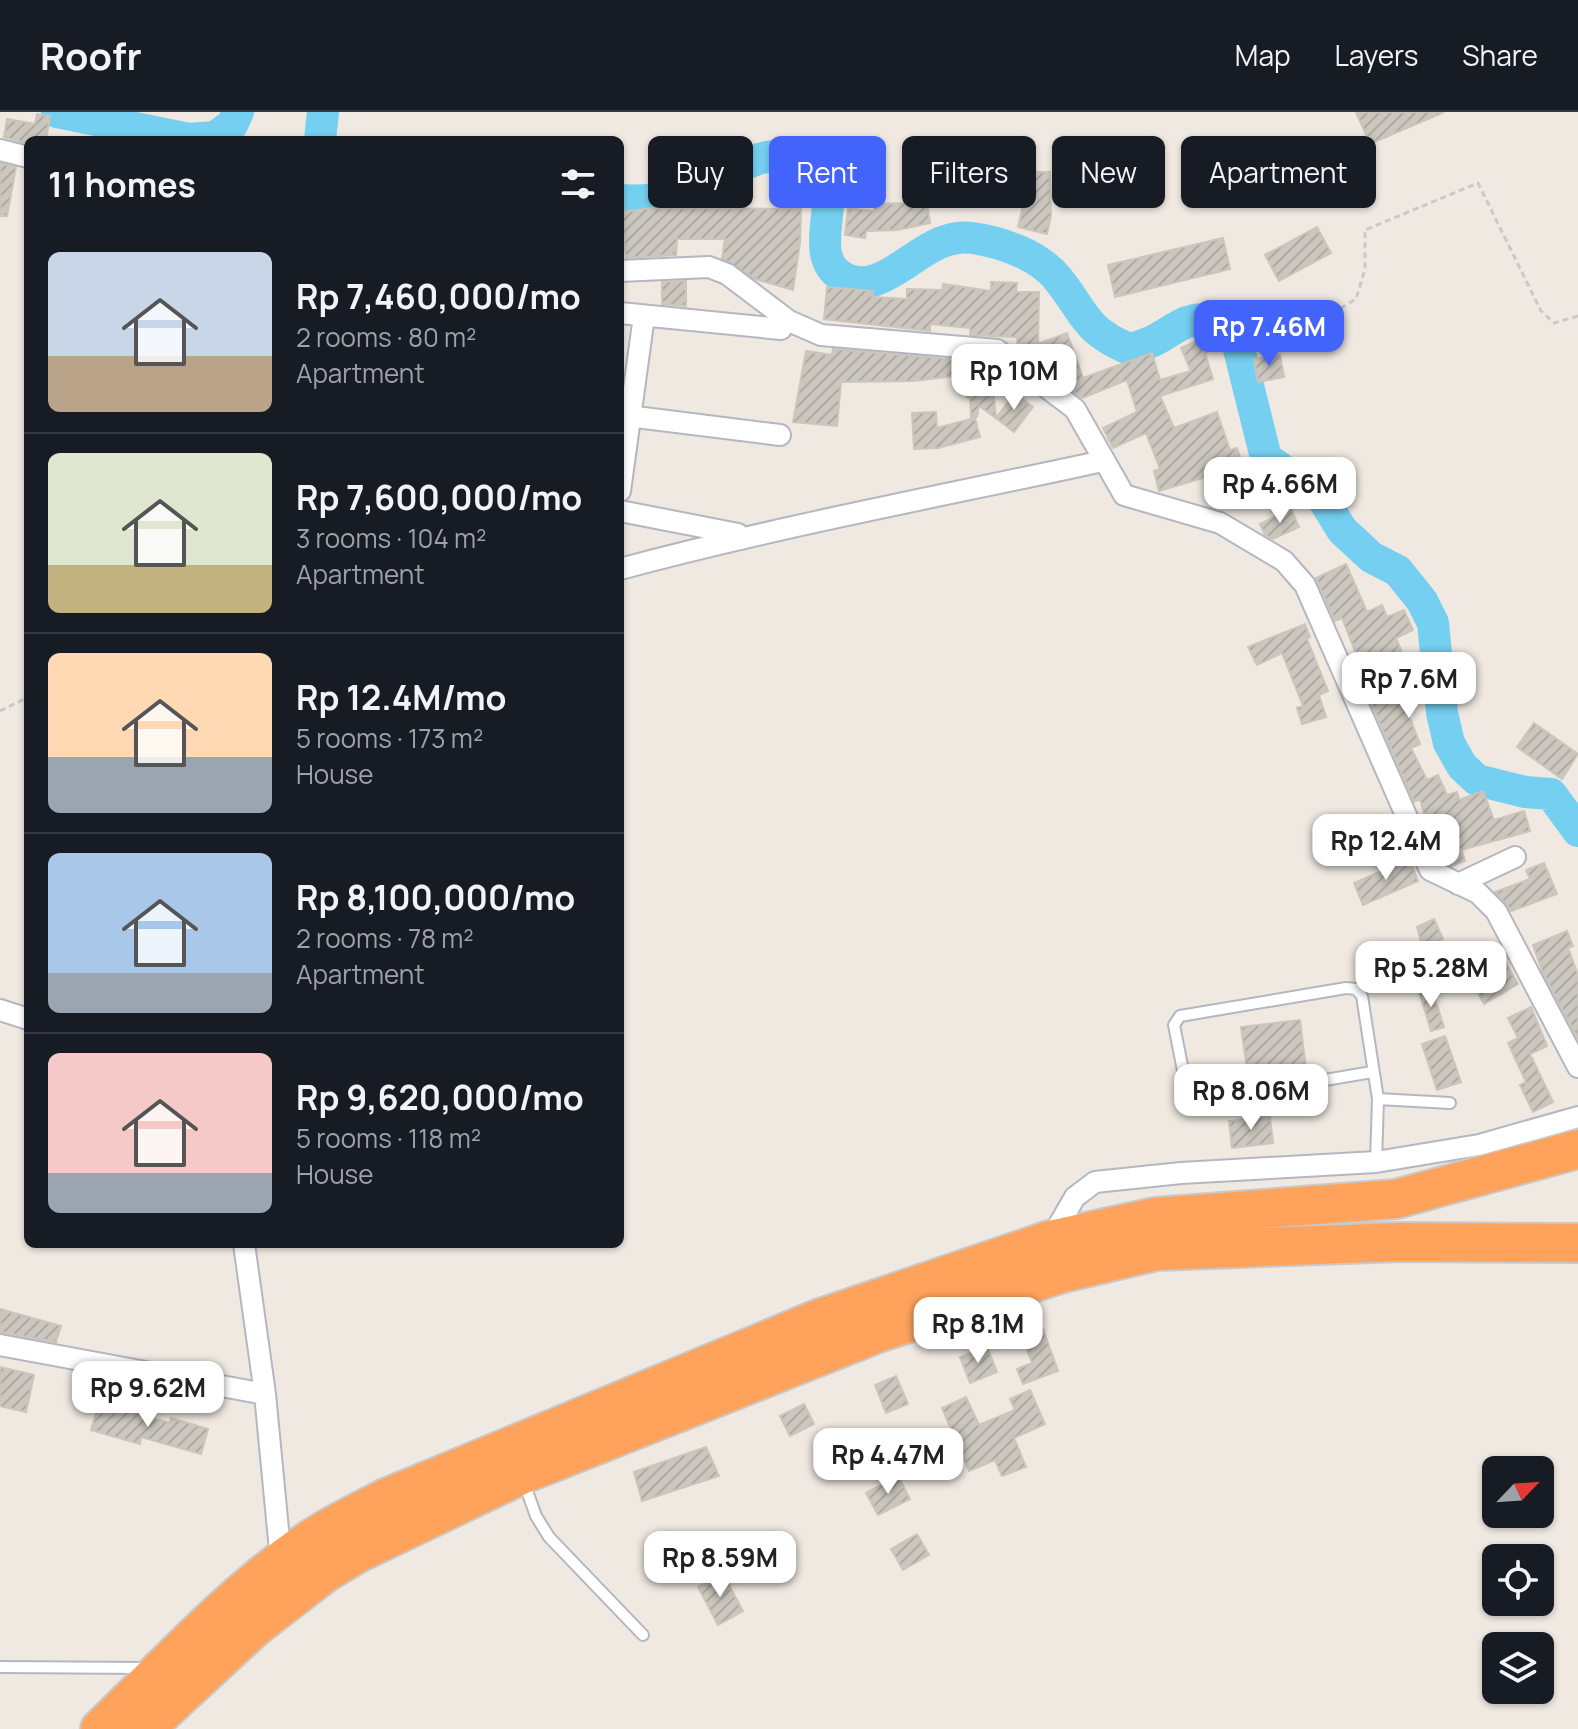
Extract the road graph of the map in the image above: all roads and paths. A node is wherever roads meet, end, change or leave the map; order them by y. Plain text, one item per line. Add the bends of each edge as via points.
1 (0, 150) edge
2 (24, 156) edge
3 (624, 271) edge
4 (624, 314) edge
5 (644, 316) junction
6 (1578, 316) edge
7 (781, 329) dead end
8 (1289, 339) dead end
9 (625, 415) edge
10 (780, 435) dead end
11 (1103, 461) junction
12 (624, 512) edge
13 (746, 535) junction
14 (624, 568) edge
15 (24, 699) edge
16 (0, 711) edge
17 (1515, 857) dead end
18 (1458, 884) junction
19 (0, 1010) edge
20 (24, 1018) edge
21 (1578, 1067) edge
22 (1372, 1072) junction
23 (1378, 1099) junction
24 (1450, 1103) dead end
25 (1578, 1117) edge
26 (1578, 1149) edge
27 (1376, 1162) junction
28 (1050, 1240) junction
29 (1578, 1243) edge
30 (245, 1248) edge
31 (0, 1345) edge
32 (265, 1394) junction
33 (521, 1475) junction
34 (281, 1561) junction
35 (643, 1635) dead end
36 (0, 1667) edge
37 (164, 1668) junction
38 (156, 1723) edge
39 (100, 1729) edge

1 - 2 street
3 - 11 street via 709,267 727,274 789,321 821,335 997,350 1075,409
4 - 5 street
5 - 7 street
5 - 9 street
6 - 8 path via 1554,323 1541,311 1478,183 1365,230 1365,269 1356,299
9 - 10 street
11 - 13 street
11 - 18 street via 1129,498 1206,517 1265,548 1292,569 1305,585 1430,870
12 - 13 street
13 - 14 street
15 - 16 path
17 - 18 street
18 - 21 street via 1478,893 1496,911
19 - 20 street
22 - 22 lane via 1196,1102 1188,1096 1174,1025 1180,1016 1356,989 1362,996
22 - 23 lane
23 - 24 lane
23 - 27 lane
25 - 27 street via 1479,1145
26 - 28 highway via 1366,1203 1155,1217
27 - 28 street via 1095,1182 1075,1197
28 - 34 highway via 818,1319 600,1407 386,1498 336,1523
29 - 33 highway via 1277,1245 1156,1251 1107,1261 878,1333
30 - 32 street
31 - 32 street
32 - 34 street
33 - 35 lane via 549,1537
33 - 38 highway via 395,1533 325,1573 254,1628
34 - 37 highway
36 - 37 lane
37 - 39 highway

